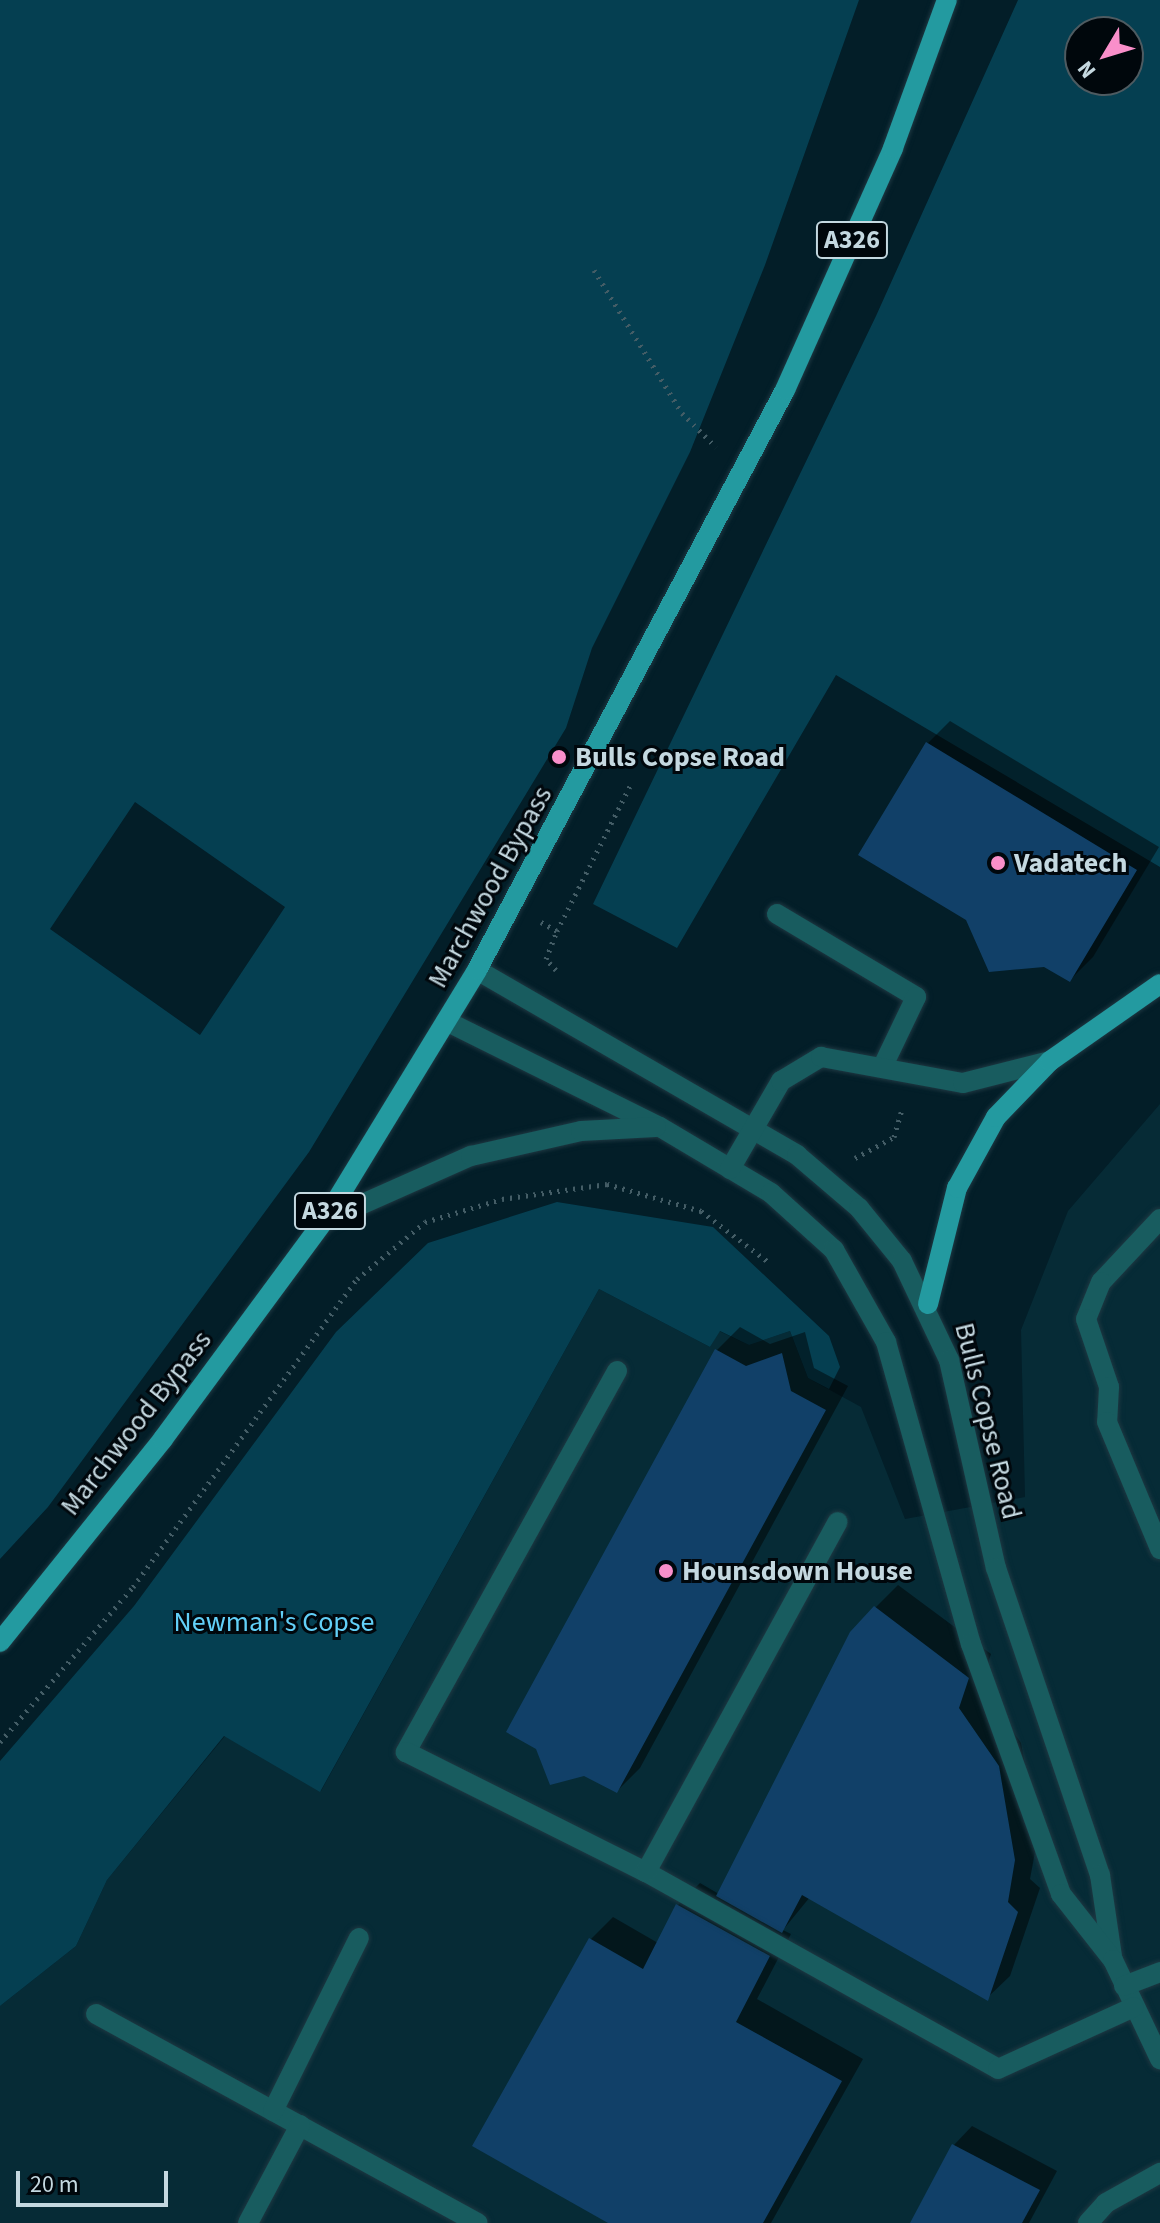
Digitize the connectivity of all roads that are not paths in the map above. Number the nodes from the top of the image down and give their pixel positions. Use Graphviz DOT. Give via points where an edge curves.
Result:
graph roads {
  1 [pos="947,0"];
  2 [pos="777,914"];
  3 [pos="477,970"];
  4 [pos="1160,984"];
  5 [pos="446,1021"];
  6 [pos="1050,1061"];
  7 [pos="883,1066"];
  8 [pos="660,1127"];
  9 [pos="753,1128"];
  10 [pos="730,1169"];
  11 [pos="1160,1219"];
  12 [pos="324,1221"];
  13 [pos="928,1304"];
  14 [pos="617,1371"];
  15 [pos="838,1522"];
  16 [pos="1160,1549"];
  17 [pos="0,1642"];
  18 [pos="646,1872"];
  19 [pos="359,1938"];
  20 [pos="1113,1960"];
  21 [pos="1160,1972"];
  22 [pos="1124,1986"];
  23 [pos="1134,2007"];
  24 [pos="96,2014"];
  25 [pos="1160,2059"];
  26 [pos="273,2111"];
  27 [pos="300,2125"];
  28 [pos="1160,2173"];
  29 [pos="248,2223"];
  30 [pos="477,2223"];
  31 [pos="1088,2223"];
  1 -- 3 [label="main road, Marchwood Bypass / A326" via="893,148 742,473"];
  2 -- 7 [label="street" via="916,997"];
  3 -- 5 [label="main road, Marchwood Bypass / A326"];
  3 -- 9 [label="street, Bulls Copse Road"];
  4 -- 6 [label="main road"];
  5 -- 8 [label="street, Bulls Copse Road"];
  5 -- 12 [label="main road, Marchwood Bypass / A326"];
  6 -- 7 [label="street" via="963,1083 912,1078"];
  6 -- 13 [label="main road" via="996,1117 957,1188"];
  7 -- 9 [label="street" via="835,1055 805,1064 781,1081"];
  8 -- 10 [label="street, Bulls Copse Road"];
  8 -- 12 [label="street" via="581,1131 471,1156"];
  9 -- 10 [label="street"];
  9 -- 13 [label="street, Bulls Copse Road" via="859,1208"];
  10 -- 20 [label="street, Bulls Copse Road" via="803,1218 834,1250 886,1342 1001,1736 1061,1894"];
  11 -- 16 [label="street" via="1089,1301 1088,1337 1109,1387 1107,1422"];
  12 -- 17 [label="main road, Marchwood Bypass / A326" via="163,1439"];
  13 -- 20 [label="street, Bulls Copse Road" via="949,1360 1014,1626 1100,1875"];
  14 -- 18 [label="street" via="406,1752"];
  15 -- 18 [label="street"];
  18 -- 23 [label="street" via="998,2069"];
  19 -- 26 [label="street"];
  20 -- 22 [label="street, Bulls Copse Road"];
  21 -- 22 [label="street"];
  22 -- 23 [label="street, Bulls Copse Road"];
  23 -- 25 [label="street, Bulls Copse Road"];
  24 -- 26 [label="street"];
  26 -- 27 [label="street"];
  27 -- 29 [label="street"];
  27 -- 30 [label="street"];
  28 -- 31 [label="street" via="1106,2203"];
}
